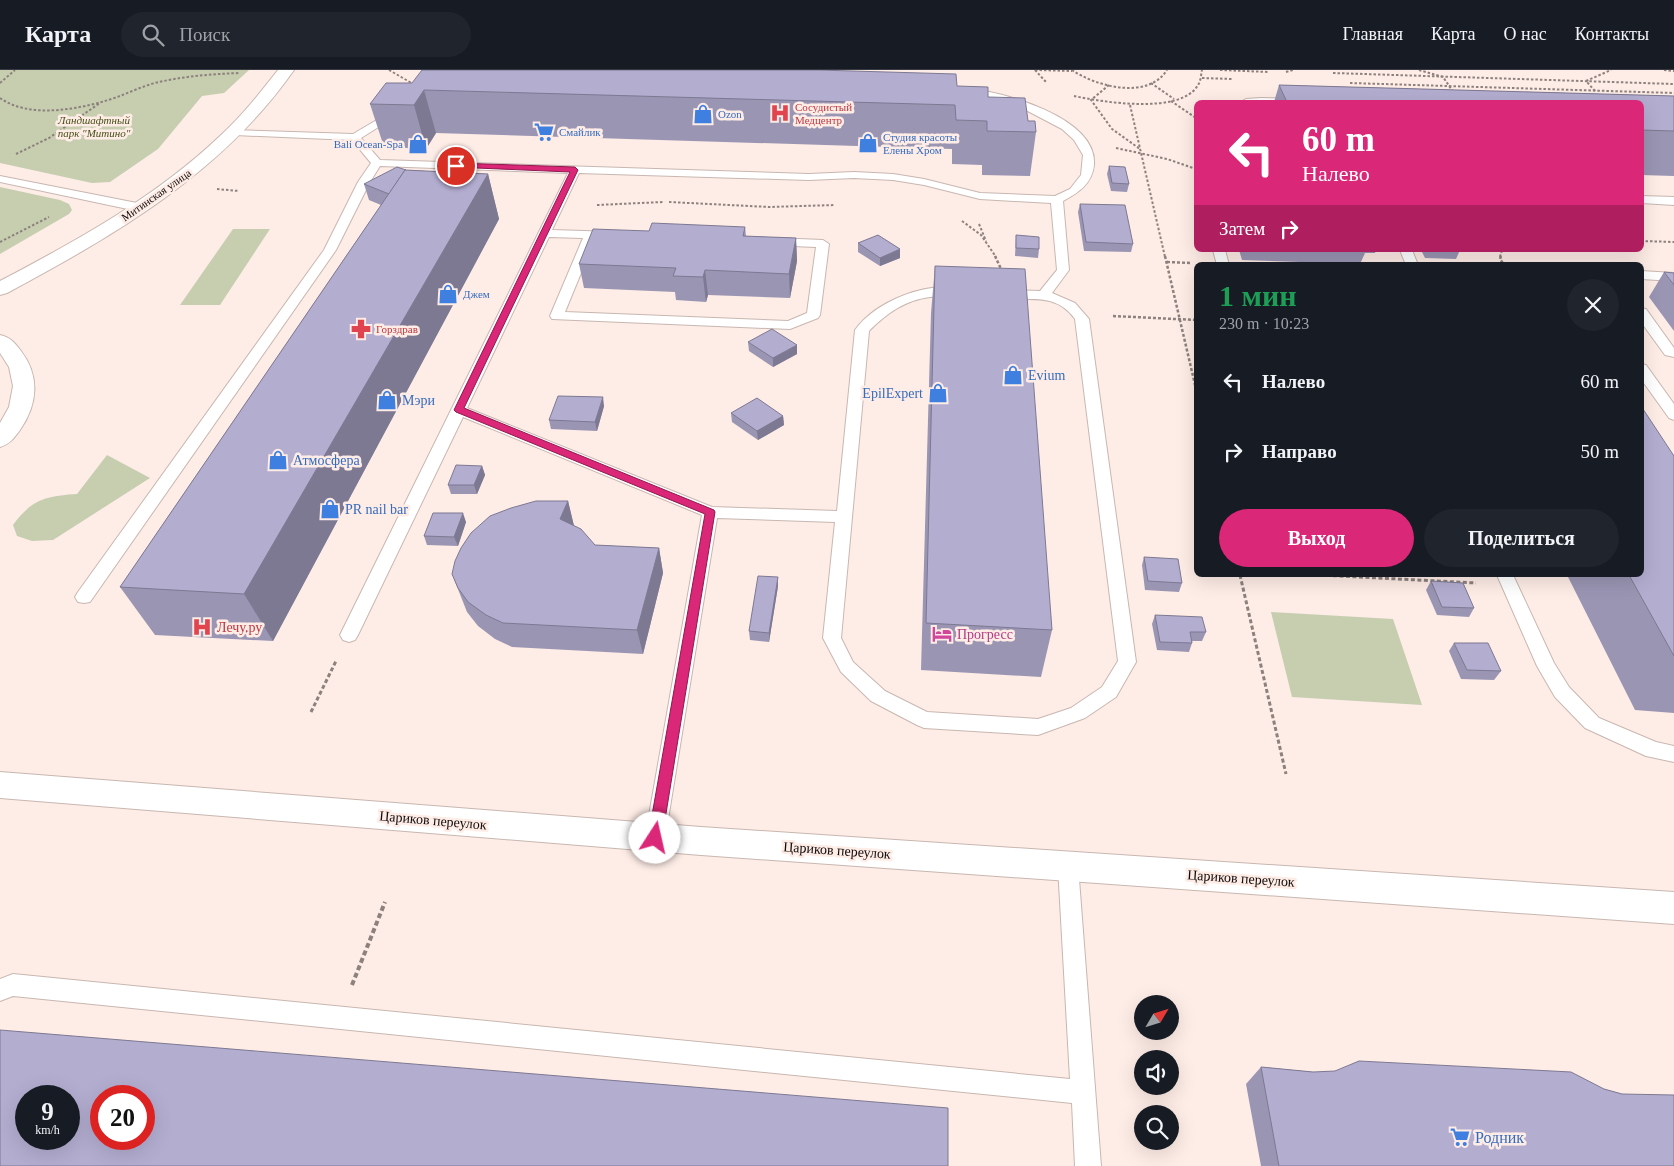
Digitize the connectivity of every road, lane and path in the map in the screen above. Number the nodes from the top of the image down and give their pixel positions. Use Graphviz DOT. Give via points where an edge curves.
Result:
graph roads {
  1 [pos="15,70"];
  2 [pos="286,70"];
  3 [pos="389,70"];
  4 [pos="1035,70"];
  5 [pos="1167,70"];
  6 [pos="1202,70"];
  7 [pos="1220,70"];
  8 [pos="1419,70"];
  9 [pos="1611,70"];
  10 [pos="1664,70"];
  11 [pos="1072,71"];
  12 [pos="1674,71"];
  13 [pos="1277,72"];
  14 [pos="240,73"];
  15 [pos="1328,73"];
  16 [pos="1443,77"];
  17 [pos="1202,78"];
  18 [pos="1240,80"];
  19 [pos="1586,81"];
  20 [pos="0,83"];
  21 [pos="1151,83"];
  22 [pos="1343,83"];
  23 [pos="1674,84"];
  24 [pos="1049,85"];
  25 [pos="1109,85"];
  26 [pos="1449,86"];
  27 [pos="952,91"];
  28 [pos="1595,91"];
  29 [pos="426,92"];
  30 [pos="1455,94"];
  31 [pos="1674,94"];
  32 [pos="1071,95"];
  33 [pos="1600,97"];
  34 [pos="0,98"];
  35 [pos="1174,99"];
  36 [pos="1092,100"];
  37 [pos="1170,101"];
  38 [pos="102,102"];
  39 [pos="1130,105"];
  40 [pos="1194,117"];
  41 [pos="1064,128"];
  42 [pos="235,132"];
  43 [pos="356,137"];
  44 [pos="1141,149"];
  45 [pos="1142,154"];
  46 [pos="10,155"];
  47 [pos="377,163"];
  48 [pos="1194,168"];
  49 [pos="575,170"];
  50 [pos="0,179"];
  51 [pos="364,182"];
  52 [pos="209,188"];
  53 [pos="379,188"];
  54 [pos="239,192"];
  55 [pos="87,198"];
  56 [pos="1644,199"];
  57 [pos="1057,200"];
  58 [pos="1674,201"];
  59 [pos="661,202"];
  60 [pos="844,205"];
  61 [pos="142,208"];
  62 [pos="961,221"];
  63 [pos="544,233"];
  64 [pos="590,235"];
  65 [pos="629,236"];
  66 [pos="1644,241"];
  67 [pos="0,242"];
  68 [pos="765,242"];
  69 [pos="1674,242"];
  70 [pos="1644,275"];
  71 [pos="1674,277"];
  72 [pos="0,289"];
  73 [pos="972,293"];
  74 [pos="991,293"];
  75 [pos="1010,294"];
  76 [pos="1044,295"];
  77 [pos="1644,316"];
  78 [pos="1082,319"];
  79 [pos="1180,319"];
  80 [pos="1194,320"];
  81 [pos="0,341"];
  82 [pos="1674,353"];
  83 [pos="1644,372"];
  84 [pos="1194,380"];
  85 [pos="459,410"];
  86 [pos="1674,415"];
  87 [pos="0,439"];
  88 [pos="710,512"];
  89 [pos="844,517"];
  90 [pos="1240,577"];
  91 [pos="1395,577"];
  92 [pos="1507,580"];
  93 [pos="84,597"];
  94 [pos="349,635"];
  95 [pos="311,712"];
  96 [pos="1674,754"];
  97 [pos="1286,774"];
  98 [pos="0,785"];
  99 [pos="655,838"];
  100 [pos="1068,866"];
  101 [pos="385,902"];
  102 [pos="1674,908"];
  103 [pos="0,990"];
  104 [pos="339,1018"];
  105 [pos="1084,1092"];
  106 [pos="1088,1166"];
  1 -- 20 [label="path"];
  2 -- 42 [label="street, Митинская улица"];
  3 -- 29 [label="path"];
  4 -- 11 [label="path"];
  4 -- 24 [label="path"];
  5 -- 21 [label="path" via="1164,77"];
  6 -- 17 [label="path"];
  7 -- 13 [label="path"];
  8 -- 16 [label="path"];
  9 -- 19 [label="path"];
  10 -- 12 [label="path"];
  11 -- 25 [label="path" via="1091,81"];
  14 -- 38 [label="path" via="176,79"];
  15 -- 16 [label="path"];
  16 -- 19 [label="path"];
  16 -- 26 [label="path"];
  17 -- 18 [label="path"];
  17 -- 35 [label="path" via="1194,90"];
  19 -- 23 [label="path"];
  19 -- 28 [label="path"];
  21 -- 25 [label="path" via="1133,87"];
  21 -- 35 [label="path"];
  22 -- 26 [label="path"];
  25 -- 36 [label="path"];
  26 -- 28 [label="path"];
  26 -- 30 [label="path"];
  27 -- 41 [label="lane" via="990,94 1015,102"];
  28 -- 31 [label="path"];
  28 -- 33 [label="path"];
  29 -- 43 [label="lane"];
  32 -- 36 [label="path"];
  34 -- 38 [label="path" via="12,105 42,110"];
  35 -- 37 [label="path"];
  36 -- 39 [label="path"];
  36 -- 44 [label="path" via="1103,119 1121,139"];
  37 -- 39 [label="path"];
  37 -- 40 [label="path"];
  38 -- 46 [label="path" via="44,142"];
  39 -- 44 [label="path"];
  41 -- 45 [label="path" via="1116,148"];
  41 -- 57 [label="lane" via="1076,136 1090,155 1088,176 1074,191"];
  42 -- 43 [label="lane"];
  42 -- 61 [label="street, Митинская улица"];
  43 -- 47 [label="lane"];
  44 -- 45 [label="path"];
  45 -- 48 [label="path"];
  45 -- 79 [label="path"];
  47 -- 49 [label="lane"];
  47 -- 51 [label="lane"];
  49 -- 57 [label="lane" via="893,177 980,196"];
  49 -- 63 [label="lane"];
  50 -- 55 [label="lane"];
  51 -- 53 [label="lane"];
  51 -- 93 [label="lane" via="330,250"];
  52 -- 54 [label="path"];
  55 -- 61 [label="lane"];
  55 -- 67 [label="path"];
  56 -- 58 [label="lane"];
  57 -- 76 [label="lane" via="1063,270"];
  59 -- 60 [label="path" via="769,207"];
  61 -- 72 [label="street, Митинская улица"];
  62 -- 75 [label="path" via="993,249"];
  63 -- 64 [label="lane"];
  63 -- 85 [label="lane"];
  64 -- 65 [label="lane"];
  64 -- 68 [label="lane" via="557,316 790,325 813,315 823,244"];
  66 -- 69 [label="path"];
  70 -- 71 [label="lane"];
  73 -- 89 [label="lane" via="936,291 906,298 880,312 862,330"];
  74 -- 75 [label="lane"];
  75 -- 76 [label="lane"];
  76 -- 78 [label="lane" via="1074,306"];
  77 -- 82 [label="lane"];
  78 -- 79 [label="path" via="1110,316"];
  78 -- 89 [label="lane" via="1127,662 1109,692 1078,713 1038,727 924,720 878,696 847,667 832,638"];
  79 -- 80 [label="path"];
  79 -- 84 [label="path"];
  81 -- 87 [label="street" via="21,368 25,392 16,417"];
  83 -- 86 [label="lane"];
  85 -- 88 [label="lane"];
  85 -- 94 [label="lane"];
  88 -- 89 [label="lane"];
  88 -- 99 [label="lane"];
  90 -- 97 [label="path"];
  91 -- 92 [label="path"];
  92 -- 96 [label="lane" via="1546,666 1562,692 1592,723 1653,750"];
  94 -- 95 [label="path"];
  98 -- 99 [label="street, Цариков переулок"];
  99 -- 100 [label="street, Цариков переулок"];
  100 -- 102 [label="street, Цариков переулок"];
  100 -- 105 [label="lane"];
  101 -- 104 [label="path"];
  103 -- 104 [label="lane" via="13,985"];
  104 -- 105 [label="lane"];
  105 -- 106 [label="lane"];
}
